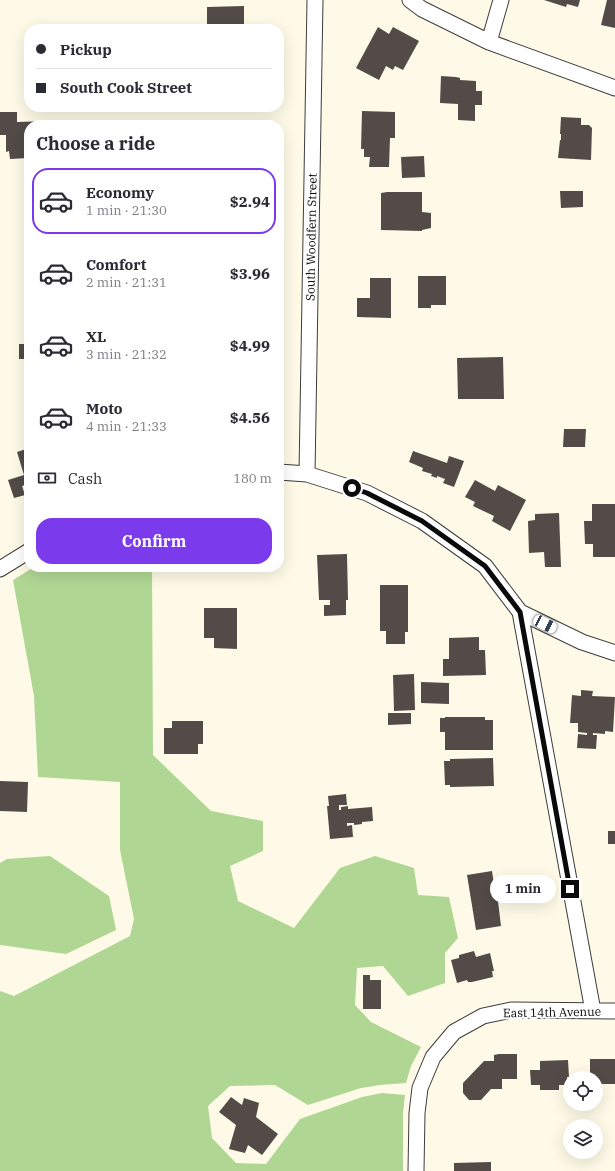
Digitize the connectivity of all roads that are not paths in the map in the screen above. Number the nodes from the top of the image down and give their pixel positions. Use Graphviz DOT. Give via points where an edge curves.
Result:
graph roads {
  1 [pos="315,0"];
  2 [pos="410,0"];
  3 [pos="502,0"];
  4 [pos="488,42"];
  5 [pos="615,88"];
  6 [pos="284,472"];
  7 [pos="307,474"];
  8 [pos="24,554"];
  9 [pos="0,569"];
  10 [pos="520,612"];
  11 [pos="615,652"];
  12 [pos="593,1011"];
  13 [pos="615,1011"];
  14 [pos="416,1171"];
  1 -- 7 [label="street, South Woodfern Street"];
  2 -- 4 [label="street" via="422,9"];
  3 -- 4 [label="street"];
  4 -- 5 [label="street"];
  6 -- 7 [label="street"];
  7 -- 10 [label="street" via="367,493 422,521 485,566"];
  8 -- 9 [label="street"];
  10 -- 11 [label="street" via="582,642"];
  10 -- 12 [label="street"];
  12 -- 13 [label="street, East 14th Avenue"];
  12 -- 14 [label="street, East 14th Avenue" via="511,1010 483,1016 454,1032 433,1057 420,1088"];
}
